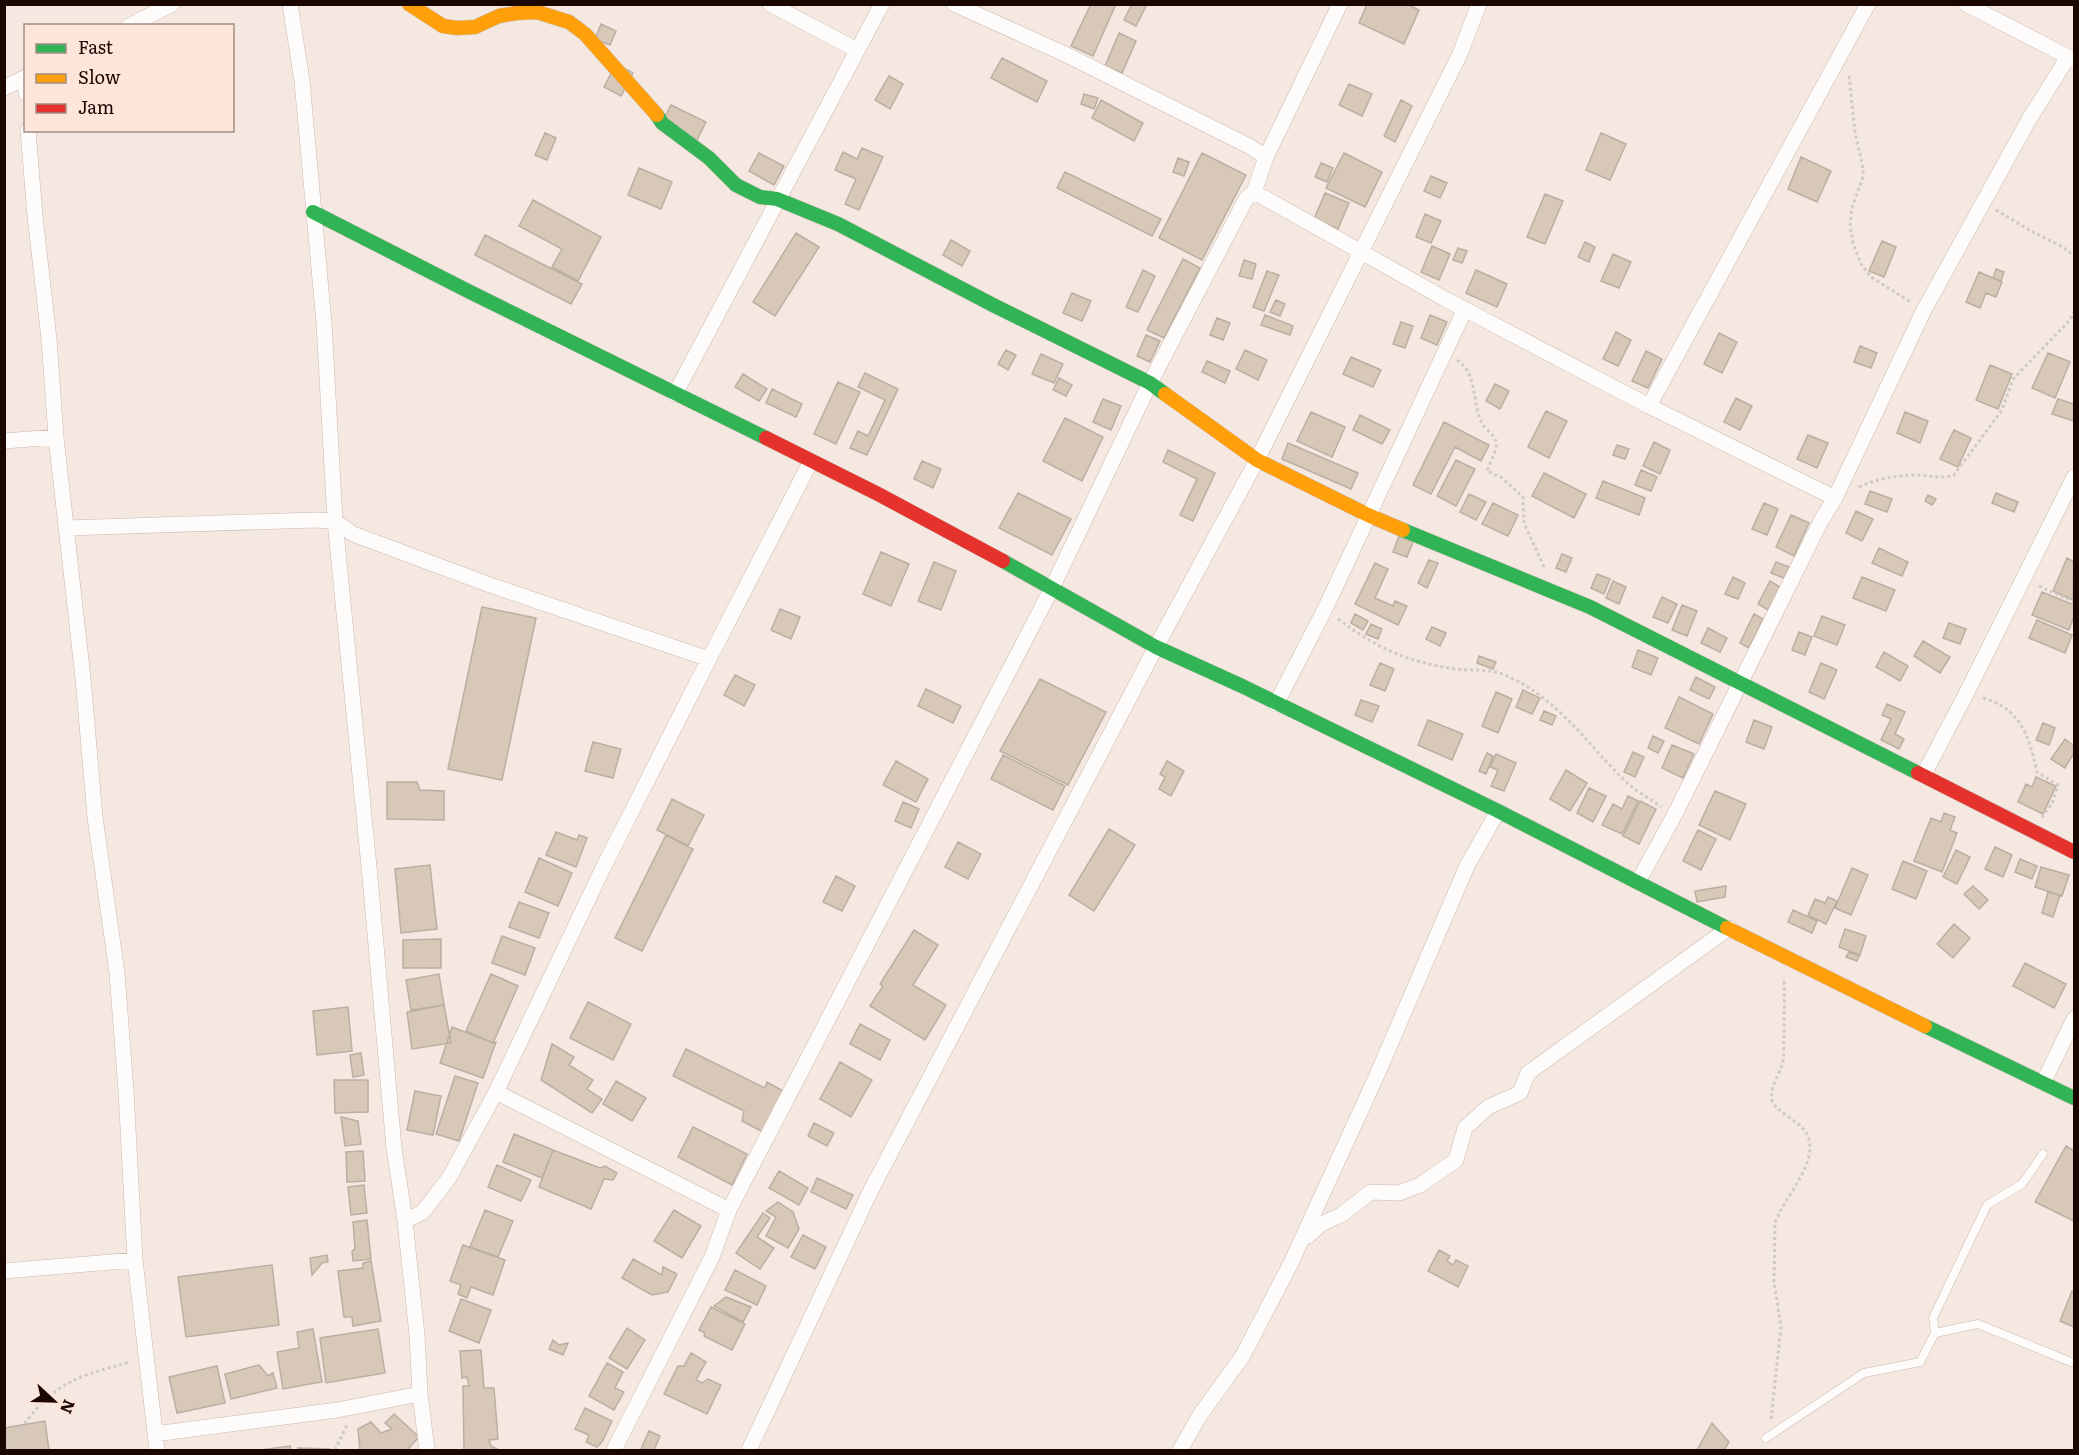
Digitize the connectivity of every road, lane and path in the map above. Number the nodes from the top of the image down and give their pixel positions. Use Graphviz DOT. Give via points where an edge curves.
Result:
graph roads {
  1 [pos="172,4"];
  2 [pos="290,4"];
  3 [pos="409,4"];
  4 [pos="770,4"];
  5 [pos="882,4"];
  6 [pos="954,4"];
  7 [pos="1340,4"];
  8 [pos="1479,4"];
  9 [pos="1868,4"];
  10 [pos="1966,4"];
  11 [pos="133,24"];
  12 [pos="857,50"];
  13 [pos="2071,59"];
  14 [pos="1848,72"];
  15 [pos="24,82"];
  16 [pos="4,87"];
  17 [pos="28,132"];
  18 [pos="1266,157"];
  19 [pos="1254,192"];
  20 [pos="777,199"];
  21 [pos="1984,202"];
  22 [pos="313,212"];
  23 [pos="1362,251"];
  24 [pos="2074,256"];
  25 [pos="1465,309"];
  26 [pos="1924,310"];
  27 [pos="2074,312"];
  28 [pos="1444,351"];
  29 [pos="1150,383"];
  30 [pos="675,393"];
  31 [pos="1649,406"];
  32 [pos="56,437"];
  33 [pos="4,441"];
  34 [pos="1257,460"];
  35 [pos="811,461"];
  36 [pos="2074,477"];
  37 [pos="1835,498"];
  38 [pos="1368,515"];
  39 [pos="335,521"];
  40 [pos="66,528"];
  41 [pos="1546,571"];
  42 [pos="2024,578"];
  43 [pos="1052,588"];
  44 [pos="2074,602"];
  45 [pos="1325,609"];
  46 [pos="1156,646"];
  47 [pos="708,659"];
  48 [pos="1741,684"];
  49 [pos="1966,694"];
  50 [pos="1276,704"];
  51 [pos="1923,774"];
  52 [pos="1498,811"];
  53 [pos="1666,830"];
  54 [pos="2041,835"];
  55 [pos="2074,852"];
  56 [pos="1638,882"];
  57 [pos="1729,928"];
  58 [pos="1782,955"];
  59 [pos="2074,1019"];
  60 [pos="2043,1083"];
  61 [pos="496,1092"];
  62 [pos="2074,1098"];
  63 [pos="2043,1154"];
  64 [pos="729,1210"];
  65 [pos="405,1221"];
  66 [pos="1301,1242"];
  67 [pos="135,1260"];
  68 [pos="4,1271"];
  69 [pos="1935,1333"];
  70 [pos="147,1358"];
  71 [pos="2071,1362"];
  72 [pos="420,1394"];
  73 [pos="356,1407"];
  74 [pos="155,1434"];
  75 [pos="1766,1438"];
  76 [pos="11,1450"];
  77 [pos="157,1450"];
  78 [pos="335,1450"];
  79 [pos="427,1450"];
  80 [pos="614,1450"];
  81 [pos="749,1450"];
  82 [pos="1180,1450"];
  1 -- 11 [label="street"];
  2 -- 22 [label="street" via="302,81"];
  3 -- 20 [label="street" via="443,26 457,28 475,27 517,13 537,12 569,21 621,73 662,123 709,158 736,185 760,197"];
  4 -- 12 [label="street"];
  5 -- 12 [label="street"];
  6 -- 18 [label="street" via="1067,55"];
  7 -- 18 [label="street"];
  8 -- 23 [label="street" via="1460,54"];
  9 -- 31 [label="street"];
  10 -- 13 [label="street"];
  12 -- 20 [label="street"];
  13 -- 21 [label="street" via="2028,121"];
  14 -- 26 [label="path" via="1863,168 1852,208 1853,243 1871,277"];
  15 -- 16 [label="street"];
  17 -- 32 [label="street"];
  18 -- 19 [label="street"];
  19 -- 23 [label="street"];
  19 -- 29 [label="street" via="1246,199"];
  20 -- 29 [label="street" via="838,224"];
  20 -- 30 [label="street"];
  21 -- 24 [label="path"];
  21 -- 26 [label="street"];
  22 -- 30 [label="street"];
  22 -- 39 [label="street" via="324,323"];
  23 -- 25 [label="street"];
  23 -- 34 [label="street"];
  25 -- 28 [label="street"];
  25 -- 31 [label="street"];
  26 -- 37 [label="street"];
  27 -- 37 [label="path" via="2013,379 2002,410 1954,475 1895,476"];
  28 -- 38 [label="street"];
  28 -- 41 [label="path" via="1463,364 1469,374 1483,425 1496,445 1487,471 1502,478 1523,497 1524,523"];
  29 -- 34 [label="street"];
  29 -- 43 [label="street"];
  30 -- 35 [label="street"];
  31 -- 37 [label="street"];
  32 -- 33 [label="street"];
  32 -- 40 [label="street"];
  34 -- 38 [label="street"];
  34 -- 46 [label="street"];
  35 -- 43 [label="street"];
  35 -- 47 [label="street"];
  36 -- 42 [label="street"];
  37 -- 48 [label="street"];
  38 -- 45 [label="street"];
  38 -- 48 [label="street" via="1590,607"];
  39 -- 40 [label="street"];
  39 -- 47 [label="street" via="353,534 490,585"];
  39 -- 65 [label="street" via="394,1148"];
  40 -- 67 [label="street" via="95,817 117,973"];
  42 -- 44 [label="path"];
  42 -- 49 [label="street"];
  43 -- 46 [label="street"];
  43 -- 64 [label="street"];
  45 -- 50 [label="street"];
  45 -- 53 [label="path" via="1352,630 1400,656 1425,664 1491,671 1529,687 1550,702 1626,782 1661,807"];
  46 -- 50 [label="street"];
  46 -- 81 [label="street" via="871,1190"];
  47 -- 61 [label="street"];
  48 -- 51 [label="street"];
  48 -- 53 [label="street"];
  49 -- 51 [label="street"];
  49 -- 54 [label="path" via="2006,708 2021,723 2030,741 2037,772 2058,785 2042,818"];
  50 -- 52 [label="street"];
  51 -- 54 [label="street"];
  52 -- 56 [label="street"];
  52 -- 66 [label="street" via="1467,866"];
  53 -- 56 [label="street"];
  54 -- 55 [label="street"];
  56 -- 57 [label="street"];
  57 -- 58 [label="street"];
  57 -- 66 [label="street" via="1528,1073 1520,1093 1488,1107 1465,1128 1456,1160 1410,1189 1399,1193 1371,1192 1341,1215 1321,1224"];
  58 -- 60 [label="street"];
  58 -- 75 [label="path" via="1783,1063 1772,1100 1807,1133 1809,1144 1802,1174 1775,1223 1774,1282 1781,1327"];
  59 -- 60 [label="street"];
  60 -- 62 [label="street"];
  61 -- 64 [label="street"];
  61 -- 65 [label="street" via="449,1178 423,1212"];
  63 -- 69 [label="lane" via="2022,1184 1987,1205 1933,1318"];
  64 -- 80 [label="street" via="712,1257"];
  65 -- 72 [label="street"];
  66 -- 82 [label="street" via="1242,1357"];
  67 -- 68 [label="street"];
  67 -- 70 [label="street"];
  69 -- 71 [label="lane" via="1978,1324"];
  69 -- 75 [label="lane" via="1920,1362 1864,1373"];
  70 -- 74 [label="street"];
  70 -- 76 [label="path" via="65,1383 19,1431"];
  72 -- 73 [label="street"];
  72 -- 79 [label="street"];
  73 -- 74 [label="street"];
  73 -- 78 [label="path"];
  74 -- 77 [label="street"];
}
